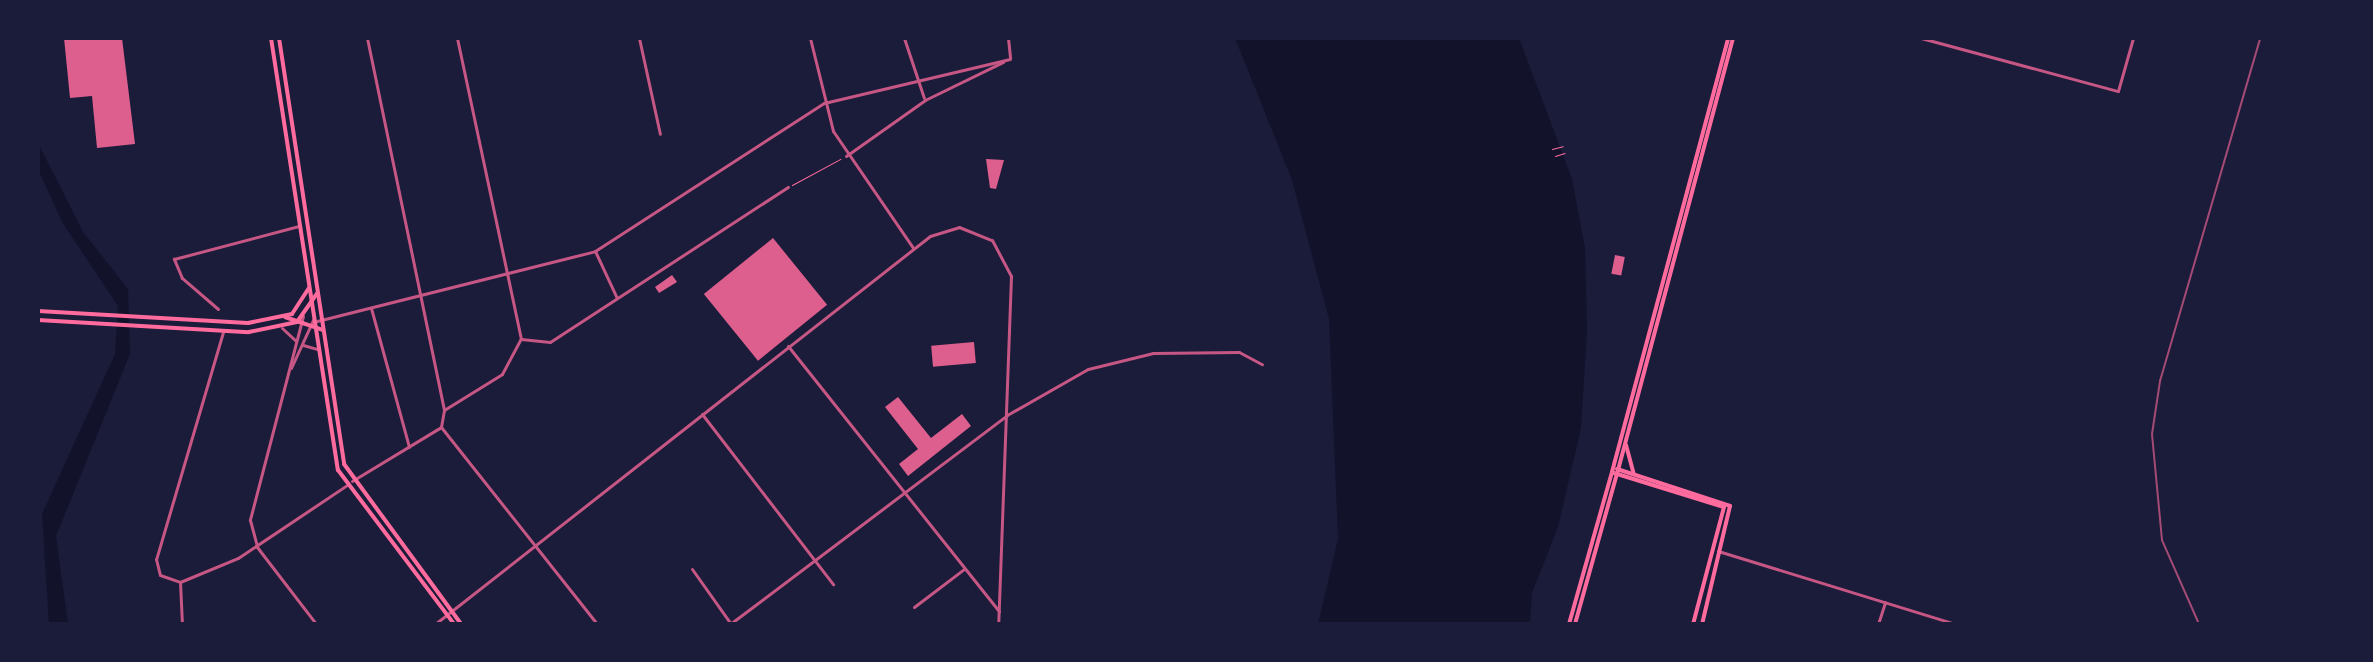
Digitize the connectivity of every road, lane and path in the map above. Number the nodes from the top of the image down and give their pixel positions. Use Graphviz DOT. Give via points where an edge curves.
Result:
graph roads {
  1 [pos="271,38"];
  2 [pos="279,38"];
  3 [pos="367,38"];
  4 [pos="457,38"];
  5 [pos="639,38"];
  6 [pos="810,38"];
  7 [pos="904,38"];
  8 [pos="1008,38"];
  9 [pos="1731,38"];
  10 [pos="1921,38"];
  11 [pos="2133,38"];
  12 [pos="1010,59"];
  13 [pos="913,80"];
  14 [pos="925,100"];
  15 [pos="824,103"];
  16 [pos="1709,110"];
  17 [pos="1712,118"];
  18 [pos="660,134"];
  19 [pos="1563,146"];
  20 [pos="1552,149"];
  21 [pos="1565,153"];
  22 [pos="846,156"];
  23 [pos="1555,156"];
  24 [pos="788,187"];
  25 [pos="299,226"];
  26 [pos="913,248"];
  27 [pos="595,251"];
  28 [pos="507,274"];
  29 [pos="309,291"];
  30 [pos="317,291"];
  31 [pos="419,296"];
  32 [pos="616,296"];
  33 [pos="318,298"];
  34 [pos="371,308"];
  35 [pos="218,309"];
  36 [pos="38,311"];
  37 [pos="285,317"];
  38 [pos="321,317"];
  39 [pos="303,318"];
  40 [pos="313,318"];
  41 [pos="38,320"];
  42 [pos="282,328"];
  43 [pos="223,332"];
  44 [pos="324,333"];
  45 [pos="521,339"];
  46 [pos="296,341"];
  47 [pos="303,345"];
  48 [pos="788,346"];
  49 [pos="317,349"];
  50 [pos="1262,364"];
  51 [pos="287,374"];
  52 [pos="444,410"];
  53 [pos="702,414"];
  54 [pos="1007,415"];
  55 [pos="441,427"];
  56 [pos="1626,439"];
  57 [pos="409,447"];
  58 [pos="1615,472"];
  59 [pos="1634,474"];
  60 [pos="349,483"];
  61 [pos="902,491"];
  62 [pos="535,545"];
  63 [pos="257,547"];
  64 [pos="1714,550"];
  65 [pos="1723,552"];
  66 [pos="814,559"];
  67 [pos="692,569"];
  68 [pos="964,569"];
  69 [pos="180,582"];
  70 [pos="833,584"];
  71 [pos="1885,602"];
  72 [pos="914,607"];
  73 [pos="999,611"];
  74 [pos="449,612"];
  75 [pos="182,624"];
  76 [pos="316,624"];
  77 [pos="435,624"];
  78 [pos="454,624"];
  79 [pos="461,624"];
  80 [pos="597,624"];
  81 [pos="730,624"];
  82 [pos="998,624"];
  83 [pos="1572,624"];
  84 [pos="1693,624"];
  85 [pos="1702,624"];
  86 [pos="1878,624"];
  87 [pos="1955,624"];
  1 -- 25 [label="main road"];
  2 -- 30 [label="main road"];
  3 -- 31 [label="street"];
  4 -- 28 [label="street"];
  5 -- 18 [label="street"];
  6 -- 15 [label="street"];
  7 -- 13 [label="street"];
  8 -- 12 [label="street"];
  9 -- 16 [label="main road"];
  9 -- 17 [label="main road"];
  10 -- 11 [label="street" via="2118,91"];
  12 -- 13 [label="street"];
  12 -- 14 [label="street"];
  13 -- 14 [label="street"];
  13 -- 15 [label="street"];
  14 -- 22 [label="street"];
  15 -- 22 [label="street"];
  15 -- 27 [label="street"];
  16 -- 17 [label="main road"];
  16 -- 58 [label="main road"];
  17 -- 56 [label="main road"];
  19 -- 20 [label="path"];
  21 -- 23 [label="path"];
  22 -- 24 [label="path"];
  22 -- 26 [label="street"];
  24 -- 32 [label="street"];
  25 -- 29 [label="main road"];
  25 -- 35 [label="street" via="174,259 182,278"];
  26 -- 48 [label="street"];
  26 -- 54 [label="street" via="949,228 985,234 1011,276"];
  27 -- 28 [label="street"];
  27 -- 32 [label="street"];
  28 -- 31 [label="street"];
  28 -- 45 [label="street"];
  29 -- 37 [label="main road"];
  29 -- 39 [label="street"];
  29 -- 40 [label="main road"];
  30 -- 33 [label="main road"];
  30 -- 40 [label="main road"];
  31 -- 34 [label="street"];
  31 -- 52 [label="street"];
  32 -- 45 [label="street" via="550,342"];
  33 -- 38 [label="main road"];
  33 -- 40 [label="street"];
  34 -- 38 [label="street"];
  34 -- 57 [label="street"];
  36 -- 37 [label="main road" via="233,323"];
  37 -- 39 [label="main road"];
  38 -- 40 [label="main road"];
  38 -- 44 [label="main road"];
  39 -- 40 [label="main road"];
  39 -- 40 [label="main road"];
  39 -- 42 [label="main road"];
  39 -- 46 [label="street"];
  40 -- 44 [label="main road"];
  40 -- 47 [label="street"];
  40 -- 49 [label="main road"];
  41 -- 43 [label="main road"];
  42 -- 43 [label="main road"];
  42 -- 46 [label="street"];
  43 -- 69 [label="street" via="156,559 160,575"];
  44 -- 60 [label="main road"];
  45 -- 52 [label="street" via="502,374"];
  46 -- 51 [label="street"];
  47 -- 49 [label="street"];
  47 -- 51 [label="street"];
  48 -- 53 [label="street"];
  48 -- 61 [label="street"];
  49 -- 60 [label="main road"];
  50 -- 54 [label="street" via="1234,352 1137,354 1088,369"];
  51 -- 63 [label="street" via="251,506"];
  52 -- 55 [label="street"];
  53 -- 62 [label="street"];
  53 -- 66 [label="street"];
  54 -- 61 [label="street"];
  54 -- 73 [label="street"];
  55 -- 57 [label="street"];
  55 -- 62 [label="street"];
  56 -- 58 [label="main road"];
  56 -- 59 [label="main road"];
  57 -- 60 [label="street"];
  58 -- 59 [label="main road"];
  58 -- 64 [label="main road" via="1720,503 1724,514"];
  58 -- 83 [label="main road"];
  59 -- 65 [label="main road" via="1726,502 1732,517"];
  60 -- 63 [label="street"];
  60 -- 74 [label="main road"];
  61 -- 66 [label="street"];
  61 -- 68 [label="street"];
  62 -- 74 [label="street"];
  62 -- 80 [label="street"];
  63 -- 69 [label="street"];
  63 -- 76 [label="street"];
  64 -- 65 [label="street"];
  64 -- 84 [label="main road"];
  65 -- 71 [label="street"];
  65 -- 85 [label="main road"];
  66 -- 70 [label="street"];
  66 -- 81 [label="street"];
  67 -- 81 [label="street"];
  68 -- 72 [label="street"];
  68 -- 73 [label="street"];
  69 -- 75 [label="street"];
  71 -- 86 [label="street"];
  71 -- 87 [label="street"];
  73 -- 82 [label="street"];
  74 -- 77 [label="street"];
  74 -- 78 [label="main road"];
  74 -- 79 [label="main road"];
}
